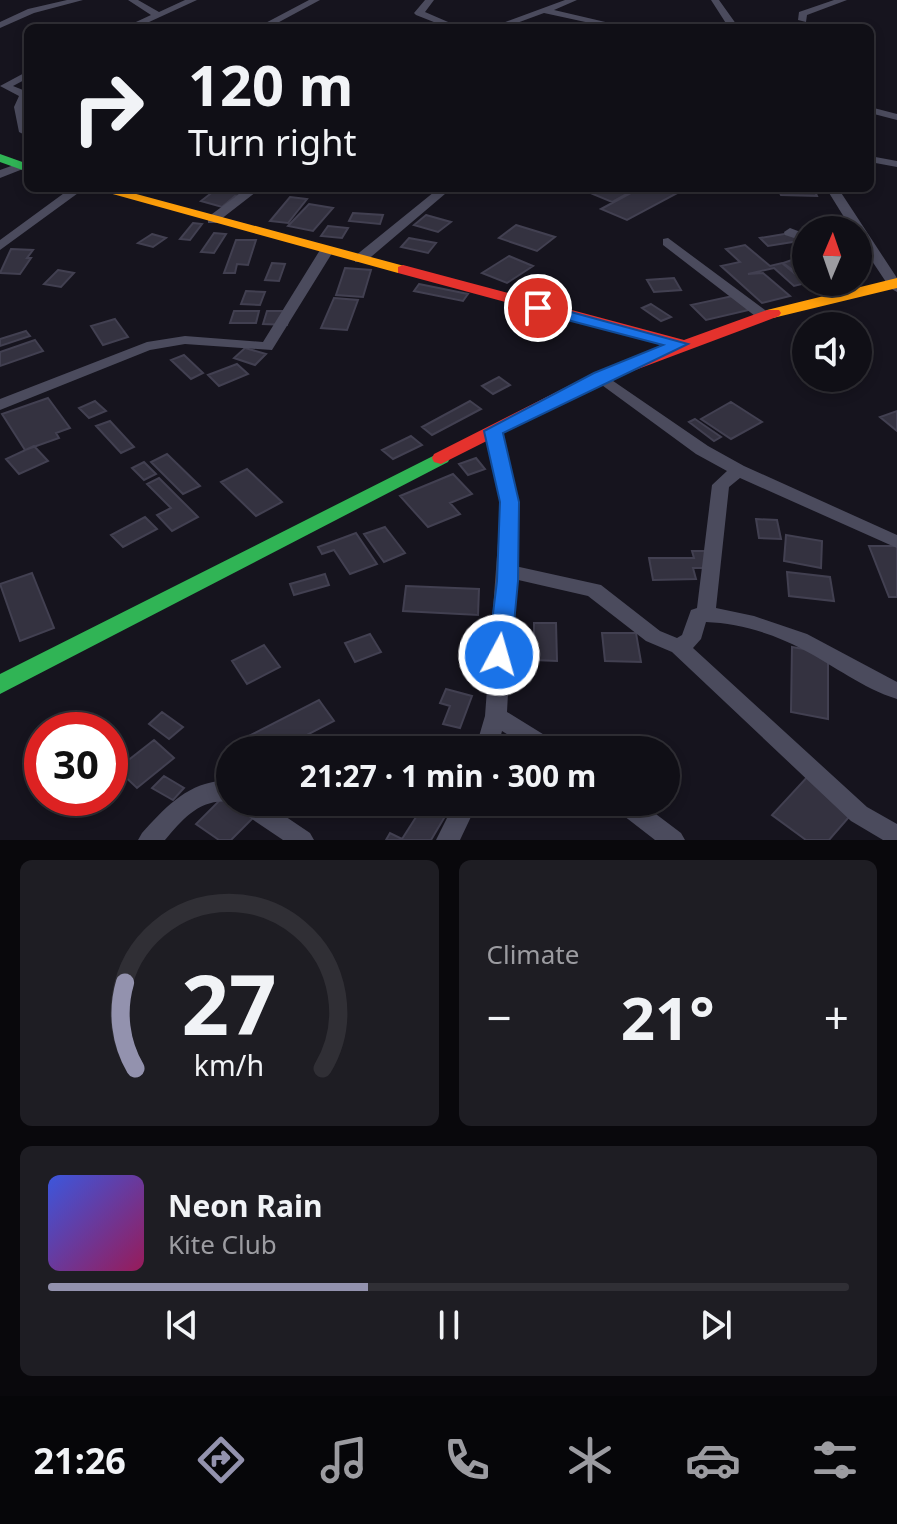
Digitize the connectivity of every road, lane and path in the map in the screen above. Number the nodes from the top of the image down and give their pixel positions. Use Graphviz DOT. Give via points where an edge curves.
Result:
graph roads {
  1 [pos="79,0"];
  2 [pos="132,0"];
  3 [pos="193,0"];
  4 [pos="316,0"];
  5 [pos="430,0"];
  6 [pos="573,0"];
  7 [pos="715,0"];
  8 [pos="843,0"];
  9 [pos="533,3"];
  10 [pos="544,9"];
  11 [pos="158,15"];
  12 [pos="803,20"];
  13 [pos="137,24"];
  14 [pos="269,24"];
  15 [pos="447,24"];
  16 [pos="505,24"];
  17 [pos="609,24"];
  18 [pos="731,24"];
  19 [pos="0,25"];
  20 [pos="24,76"];
  21 [pos="24,95"];
  22 [pos="24,97"];
  23 [pos="874,111"];
  24 [pos="897,117"];
  25 [pos="24,128"];
  26 [pos="0,158"];
  27 [pos="874,160"];
  28 [pos="897,164"];
  29 [pos="24,165"];
  30 [pos="24,167"];
  31 [pos="0,174"];
  32 [pos="74,192"];
  33 [pos="112,192"];
  34 [pos="250,192"];
  35 [pos="441,192"];
  36 [pos="834,192"];
  37 [pos="849,216"];
  38 [pos="212,220"];
  39 [pos="668,242"];
  40 [pos="0,246"];
  41 [pos="327,250"];
  42 [pos="872,252"];
  43 [pos="360,259"];
  44 [pos="872,262"];
  45 [pos="880,265"];
  46 [pos="896,285"];
  47 [pos="764,316"];
  48 [pos="679,344"];
  49 [pos="600,377"];
  50 [pos="0,405"];
  51 [pos="494,431"];
  52 [pos="738,470"];
  53 [pos="897,542"];
  54 [pos="507,571"];
  55 [pos="706,613"];
  56 [pos="679,647"];
  57 [pos="0,685"];
  58 [pos="897,691"];
  59 [pos="496,716"];
  60 [pos="490,736"];
  61 [pos="528,736"];
  62 [pos="216,789"];
  63 [pos="266,816"];
  64 [pos="460,816"];
  65 [pos="641,816"];
  66 [pos="897,836"];
  67 [pos="150,840"];
  68 [pos="302,840"];
  69 [pos="448,840"];
  70 [pos="673,840"];
  1 -- 19 [label="street"];
  2 -- 11 [label="street"];
  3 -- 11 [label="street"];
  4 -- 14 [label="street"];
  5 -- 15 [label="street" via="419,13"];
  6 -- 10 [label="street"];
  7 -- 18 [label="street"];
  8 -- 12 [label="street" via="802,14"];
  9 -- 10 [label="street"];
  10 -- 16 [label="street"];
  10 -- 17 [label="street"];
  11 -- 13 [label="street"];
  20 -- 21 [label="street" via="5,86"];
  22 -- 25 [label="street" via="19,107"];
  23 -- 24 [label="street"];
  26 -- 29 [label="main road"];
  27 -- 28 [label="street"];
  30 -- 31 [label="street"];
  32 -- 40 [label="street"];
  33 -- 38 [label="main road"];
  34 -- 38 [label="street"];
  35 -- 43 [label="street"];
  36 -- 37 [label="street"];
  38 -- 41 [label="main road"];
  39 -- 47 [label="street"];
  41 -- 43 [label="main road"];
  41 -- 50 [label="street" via="267,347 185,340 147,346"];
  42 -- 45 [label="street"];
  43 -- 48 [label="main road"];
  44 -- 45 [label="street"];
  45 -- 46 [label="street"];
  46 -- 47 [label="main road"];
  47 -- 48 [label="main road"];
  48 -- 49 [label="main road"];
  49 -- 51 [label="main road"];
  49 -- 52 [label="street"];
  51 -- 54 [label="street" via="510,502"];
  51 -- 57 [label="main road"];
  52 -- 53 [label="street"];
  52 -- 55 [label="street" via="721,485 718,496"];
  54 -- 56 [label="street" via="594,590 653,636"];
  54 -- 59 [label="street"];
  55 -- 56 [label="street" via="698,615 691,639"];
  55 -- 58 [label="street" via="807,642"];
  56 -- 66 [label="street" via="859,814"];
  59 -- 60 [label="street"];
  59 -- 61 [label="street"];
  62 -- 67 [label="street" via="201,793"];
  63 -- 68 [label="street"];
  64 -- 69 [label="street"];
  65 -- 70 [label="street"];
}
